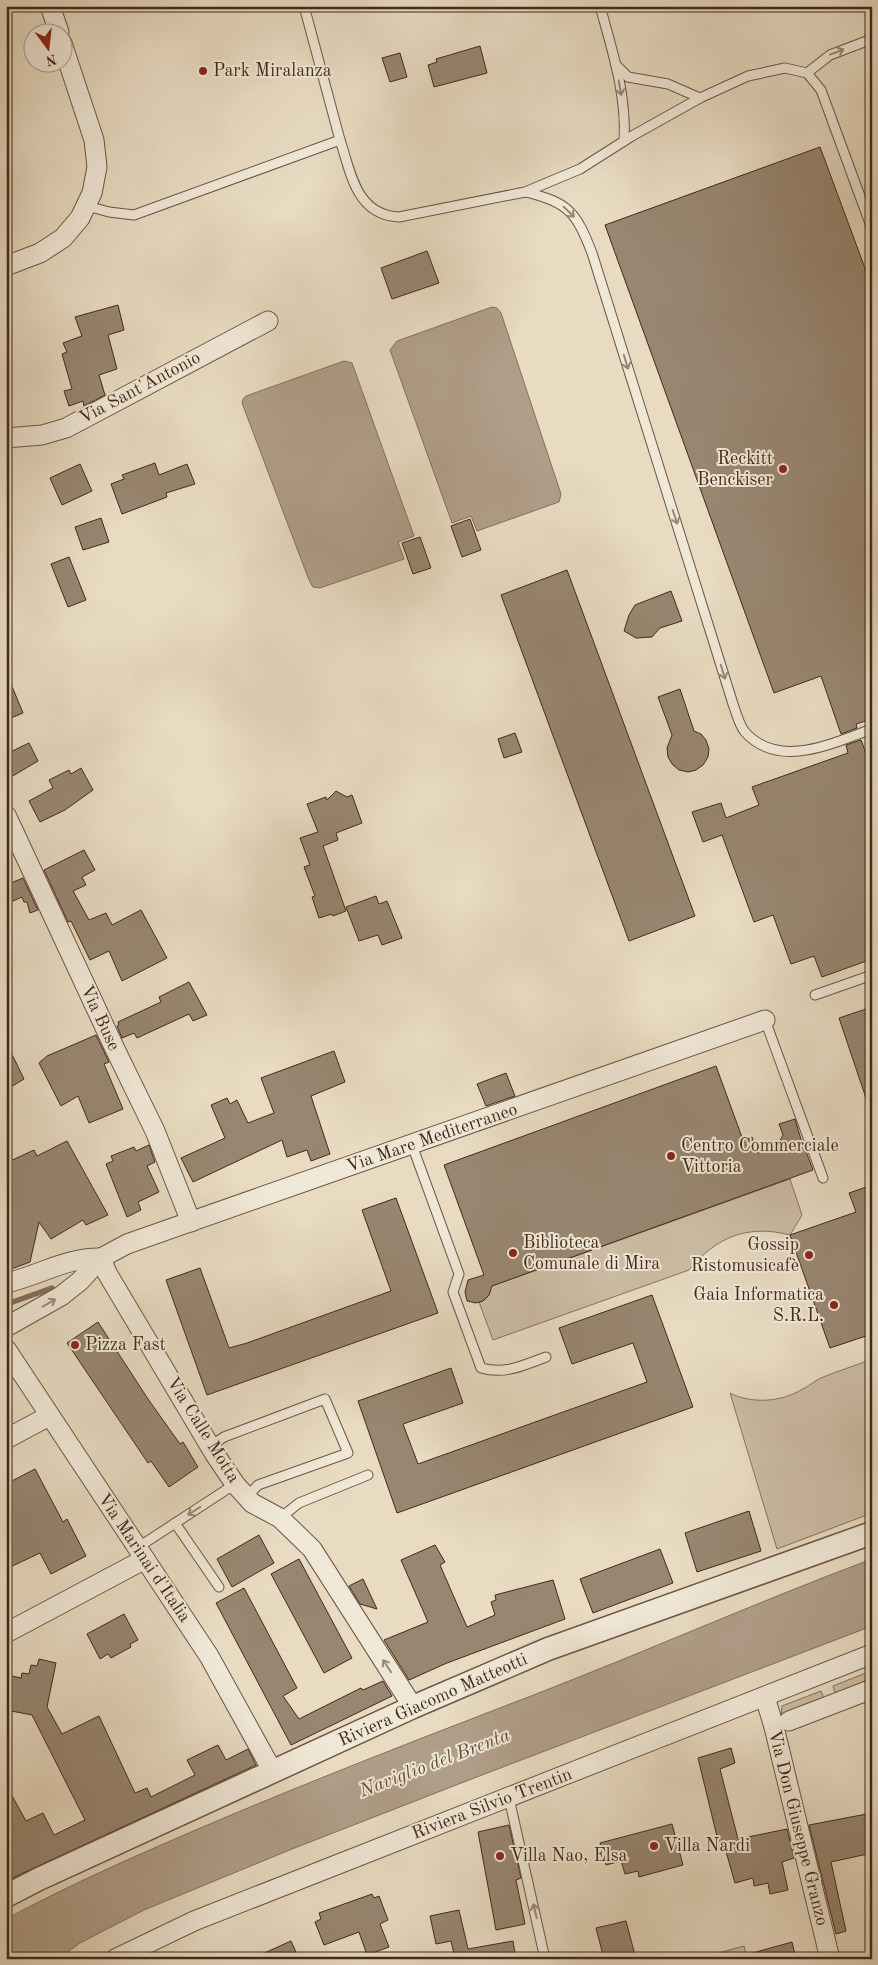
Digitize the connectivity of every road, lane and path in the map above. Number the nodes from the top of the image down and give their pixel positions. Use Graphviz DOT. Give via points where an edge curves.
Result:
graph roads {
  1 [pos="50,6"];
  2 [pos="304,6"];
  3 [pos="600,6"];
  4 [pos="56,22"];
  5 [pos="872,39"];
  6 [pos="616,65"];
  7 [pos="72,72"];
  8 [pos="807,73"];
  9 [pos="700,98"];
  10 [pos="340,140"];
  11 [pos="624,141"];
  12 [pos="525,192"];
  13 [pos="87,206"];
  14 [pos="872,229"];
  15 [pos="6,266"];
  16 [pos="268,321"];
  17 [pos="6,438"];
  18 [pos="872,729"];
  19 [pos="6,815"];
  20 [pos="872,975"];
  21 [pos="815,995"];
  22 [pos="765,1020"];
  23 [pos="412,1145"];
  24 [pos="823,1178"];
  25 [pos="191,1222"];
  26 [pos="101,1258"];
  27 [pos="6,1283"];
  28 [pos="6,1327"];
  29 [pos="6,1349"];
  30 [pos="546,1357"];
  31 [pos="49,1416"];
  32 [pos="6,1438"];
  33 [pos="210,1446"];
  34 [pos="368,1476"];
  35 [pos="241,1490"];
  36 [pos="280,1518"];
  37 [pos="176,1523"];
  38 [pos="872,1533"];
  39 [pos="141,1554"];
  40 [pos="219,1587"];
  41 [pos="6,1633"];
  42 [pos="872,1654"];
  43 [pos="872,1689"];
  44 [pos="765,1697"];
  45 [pos="413,1707"];
  46 [pos="789,1721"];
  47 [pos="273,1772"];
  48 [pos="509,1798"];
  49 [pos="6,1896"];
  50 [pos="114,1959"];
  51 [pos="545,1959"];
  52 [pos="830,1959"];
  1 -- 4 [label="street"];
  2 -- 10 [label="lane"];
  3 -- 6 [label="lane"];
  8 -- 5 [label="lane, one-way" via="830,55"];
  6 -- 9 [label="lane" via="628,77 668,84"];
  6 -- 11 [label="lane, one-way" via="625,118"];
  7 -- 13 [label="street" via="96,153 95,180"];
  8 -- 9 [label="lane" via="785,68 748,76"];
  8 -- 14 [label="lane" via="822,90"];
  9 -- 11 [label="lane"];
  10 -- 12 [label="lane" via="361,198 372,210 388,216 411,215"];
  10 -- 13 [label="lane" via="134,215"];
  11 -- 12 [label="lane" via="580,169"];
  12 -- 18 [label="lane, one-way" via="551,199 569,209 582,228 744,731 761,746 786,752 812,749"];
  13 -- 15 [label="street" via="63,238 40,253"];
  16 -- 17 [label="street, Via Sant'Antonio" via="66,428 42,435"];
  19 -- 25 [label="street, Via Buse" via="155,1131"];
  20 -- 21 [label="lane"];
  22 -- 23 [label="street, Via Mare Mediterraneo"];
  22 -- 24 [label="lane"];
  23 -- 25 [label="street, Via Mare Mediterraneo"];
  23 -- 30 [label="lane" via="459,1274 453,1292 481,1368 494,1372 515,1369"];
  25 -- 26 [label="street, Via Mare Mediterraneo" via="127,1244"];
  26 -- 27 [label="street, Via Mare Mediterraneo" via="71,1261"];
  28 -- 26 [label="street, Via Mare Mediterraneo, one-way" via="62,1296"];
  26 -- 33 [label="street, Via Calle Motta"];
  29 -- 31 [label="street, Via Marinai d'Italia"];
  31 -- 32 [label="street"];
  31 -- 39 [label="street, Via Marinai d'Italia"];
  33 -- 35 [label="street, Via Calle Motta"];
  33 -- 35 [label="lane" via="224,1436 325,1399 348,1453"];
  34 -- 36 [label="lane" via="299,1503"];
  35 -- 36 [label="street, Via Calle Motta" via="252,1502"];
  35 -- 37 [label="lane, one-way"];
  45 -- 36 [label="street, Via Calle Motta, one-way" via="312,1549"];
  37 -- 39 [label="lane"];
  37 -- 40 [label="lane"];
  38 -- 45 [label="street, Riviera Giacomo Matteotti" via="548,1649"];
  39 -- 41 [label="street"];
  39 -- 47 [label="street, Via Marinai d'Italia" via="209,1656"];
  42 -- 44 [label="street, Riviera Silvio Trentin"];
  43 -- 46 [label="street"];
  44 -- 48 [label="street, Riviera Silvio Trentin"];
  44 -- 52 [label="street, Via Don Giuseppe Granzo"];
  45 -- 47 [label="street, Riviera Giacomo Matteotti"];
  47 -- 49 [label="street, Riviera Giacomo Matteotti"];
  48 -- 50 [label="street, Riviera Silvio Trentin" via="194,1921"];
  51 -- 48 [label="lane, one-way"];
}
